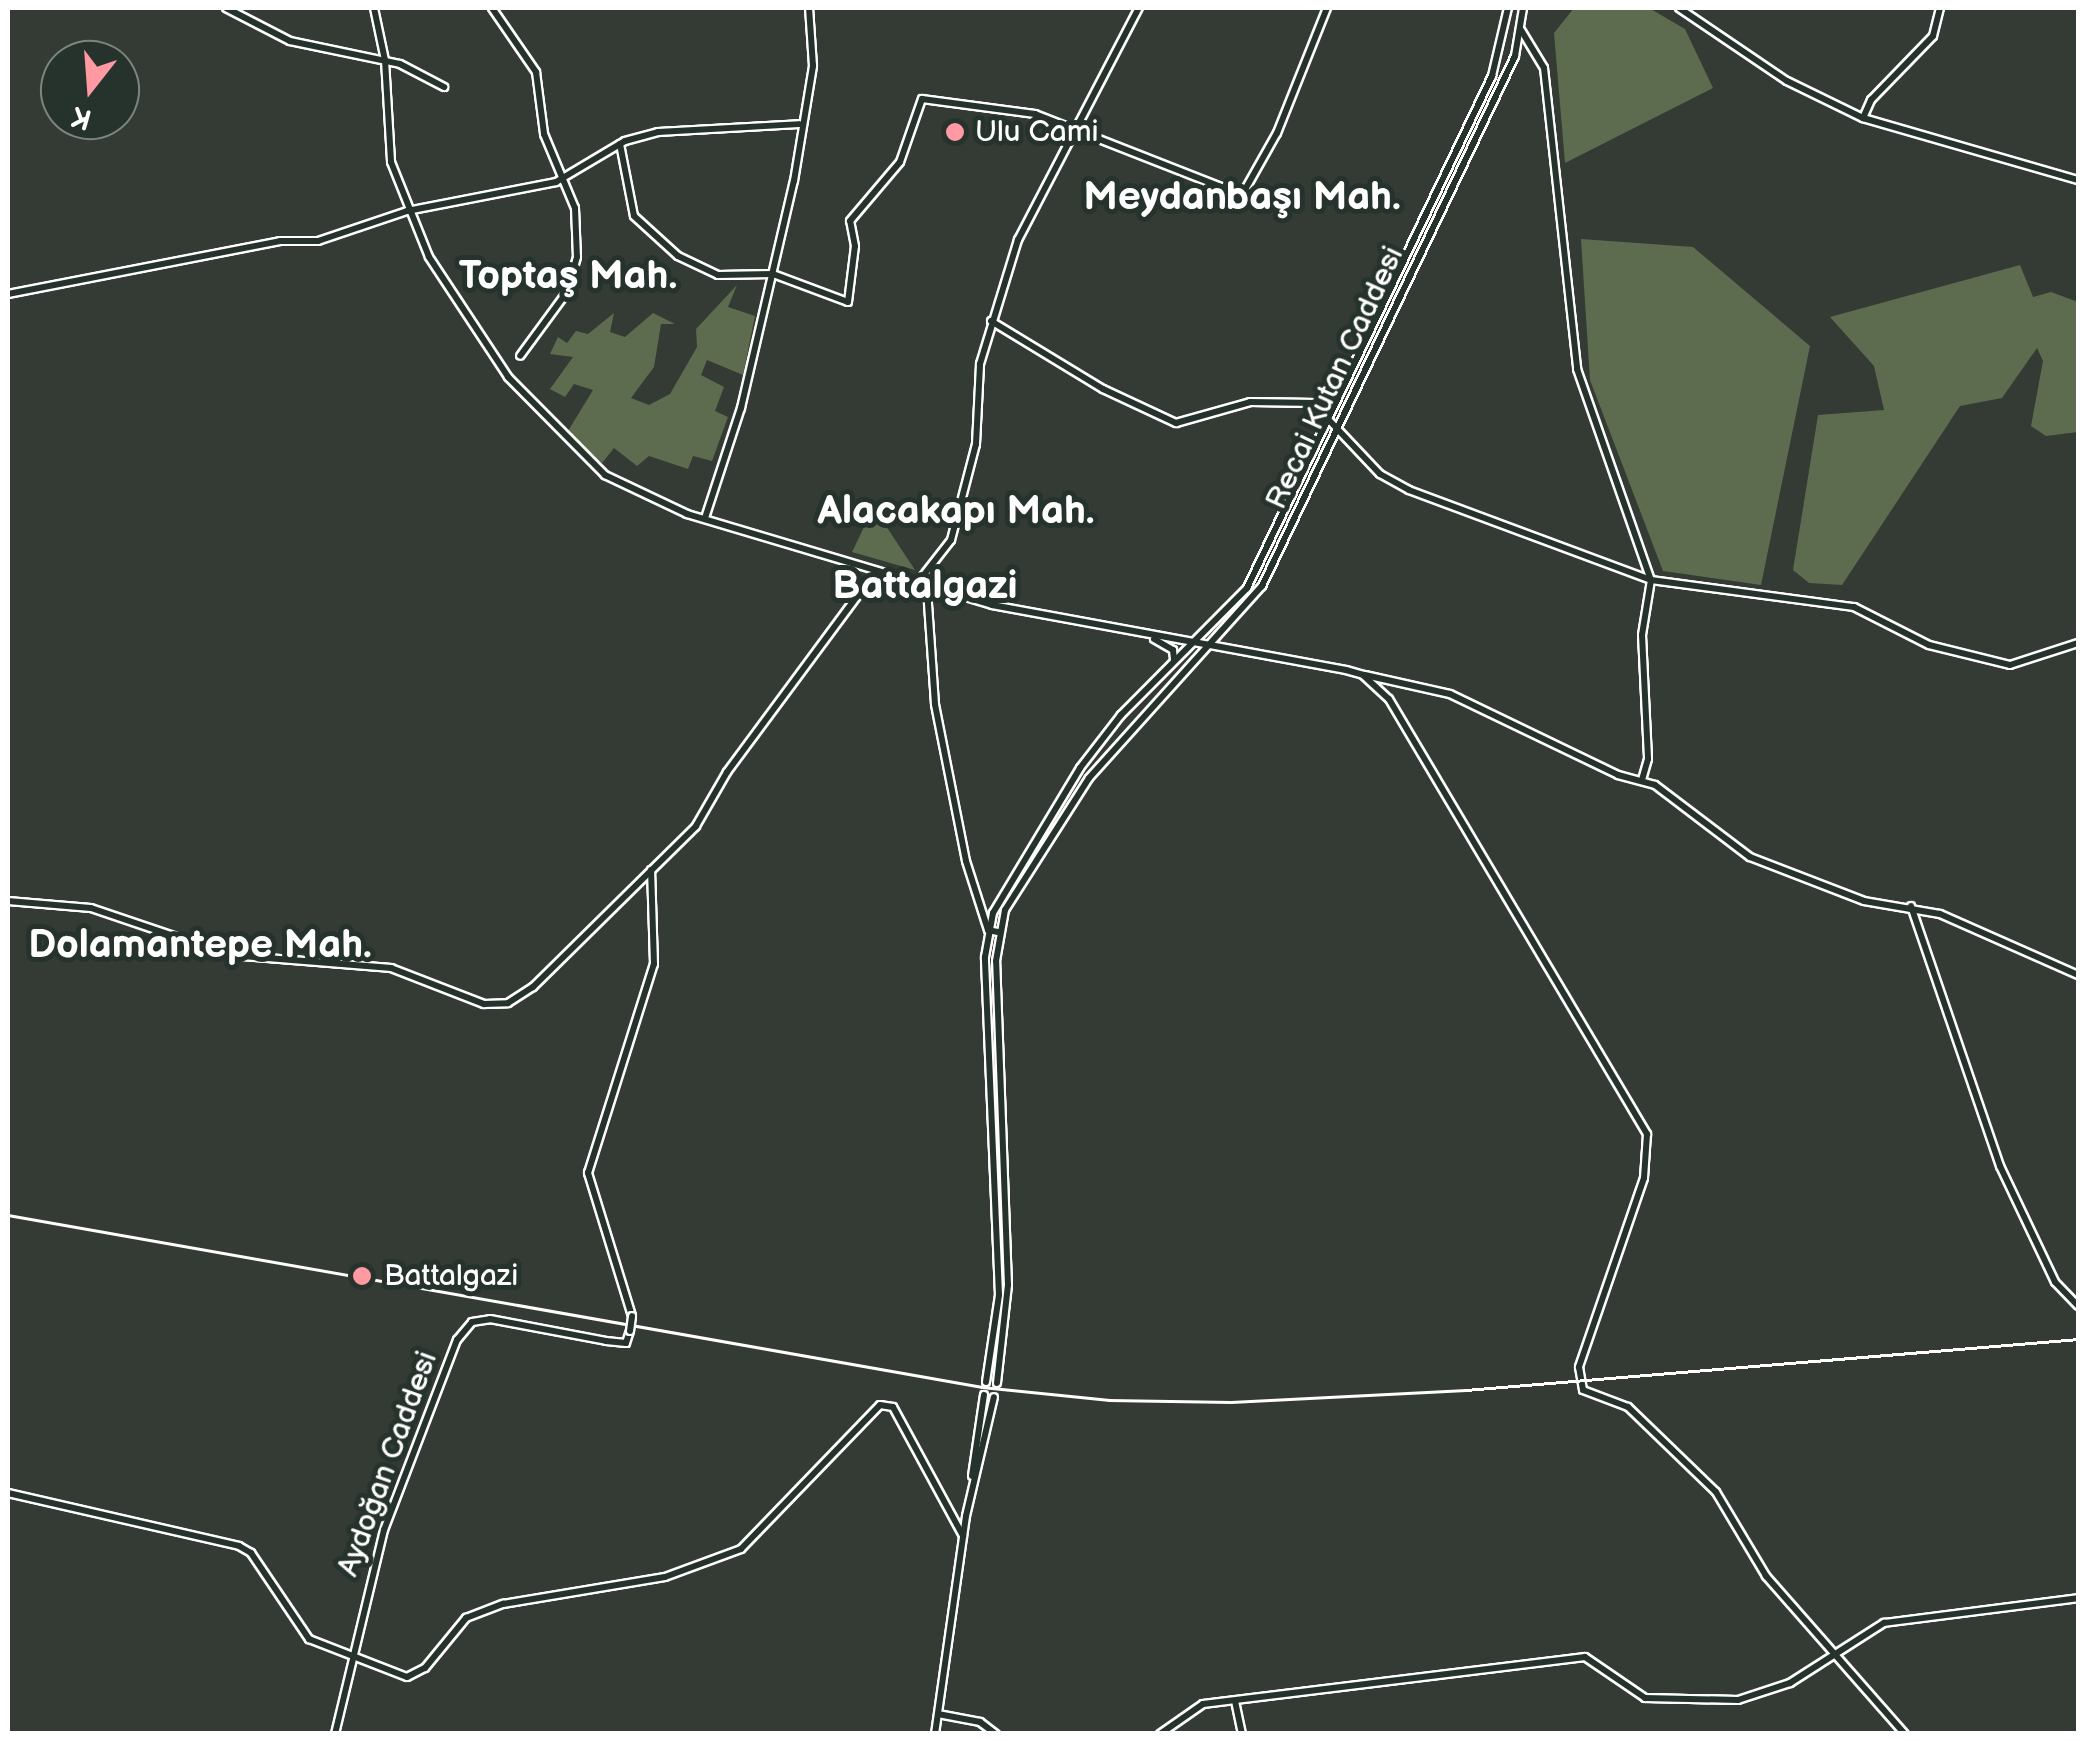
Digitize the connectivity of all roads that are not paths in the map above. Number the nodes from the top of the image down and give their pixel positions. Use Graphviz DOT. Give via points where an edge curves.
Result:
graph roads {
  1 [pos="226,8"];
  2 [pos="374,8"];
  3 [pos="492,8"];
  4 [pos="809,8"];
  5 [pos="1139,8"];
  6 [pos="1326,8"];
  7 [pos="1508,8"];
  8 [pos="1523,8"];
  9 [pos="1679,8"];
  10 [pos="1940,8"];
  11 [pos="1521,30"];
  12 [pos="385,60"];
  13 [pos="444,87"];
  14 [pos="1863,118"];
  15 [pos="799,124"];
  16 [pos="1074,127"];
  17 [pos="620,144"];
  18 [pos="562,178"];
  19 [pos="2078,180"];
  20 [pos="407,211"];
  21 [pos="773,274"];
  22 [pos="8,294"];
  23 [pos="992,320"];
  24 [pos="520,356"];
  25 [pos="1328,412"];
  26 [pos="1336,426"];
  27 [pos="706,518"];
  28 [pos="876,572"];
  29 [pos="1651,580"];
  30 [pos="919,581"];
  31 [pos="1153,638"];
  32 [pos="1193,638"];
  33 [pos="1209,643"];
  34 [pos="2078,643"];
  35 [pos="1174,659"];
  36 [pos="1363,674"];
  37 [pos="1642,780"];
  38 [pos="651,869"];
  39 [pos="8,901"];
  40 [pos="1912,906"];
  41 [pos="988,930"];
  42 [pos="998,932"];
  43 [pos="2078,976"];
  44 [pos="2078,1306"];
  45 [pos="986,1382"];
  46 [pos="997,1383"];
  47 [pos="984,1395"];
  48 [pos="994,1396"];
  49 [pos="8,1493"];
  50 [pos="966,1516"];
  51 [pos="964,1536"];
  52 [pos="2078,1598"];
  53 [pos="1834,1655"];
  54 [pos="354,1656"];
  55 [pos="1234,1700"];
  56 [pos="938,1714"];
  57 [pos="335,1734"];
  58 [pos="935,1734"];
  59 [pos="996,1734"];
  60 [pos="1160,1734"];
  61 [pos="1242,1734"];
  62 [pos="1904,1734"];
  1 -- 12 [label="street" via="290,41"];
  2 -- 12 [label="street"];
  3 -- 18 [label="street" via="536,72 544,134"];
  4 -- 15 [label="street" via="813,66"];
  5 -- 16 [label="street"];
  6 -- 16 [label="street" via="1276,133 1242,195"];
  7 -- 25 [label="street, Recai Kutan Caddesi" via="1492,76"];
  8 -- 11 [label="street, Recai Kutan Caddesi"];
  9 -- 14 [label="street" via="1787,81"];
  10 -- 14 [label="street" via="1932,36 1871,100"];
  11 -- 26 [label="street, Recai Kutan Caddesi" via="1515,56"];
  11 -- 29 [label="street" via="1544,68 1577,369"];
  12 -- 13 [label="street"];
  12 -- 20 [label="street" via="391,162"];
  14 -- 19 [label="street"];
  15 -- 17 [label="street" via="658,132"];
  15 -- 21 [label="street"];
  16 -- 21 [label="street" via="1035,114 922,99 900,162 850,221 856,246 848,302"];
  16 -- 23 [label="street" via="1018,240"];
  17 -- 18 [label="street"];
  17 -- 21 [label="street" via="634,216 678,256 718,276"];
  18 -- 20 [label="street"];
  18 -- 24 [label="street" via="573,199 577,257 560,307"];
  20 -- 22 [label="street" via="318,240 280,241"];
  20 -- 27 [label="street" via="457,306 544,417 605,475 648,500"];
  21 -- 27 [label="street" via="742,408"];
  23 -- 25 [label="street" via="1103,389 1176,422 1250,402 1318,404"];
  23 -- 30 [label="street" via="980,364 976,444 951,540"];
  25 -- 26 [label="street"];
  25 -- 32 [label="street, Recai Kutan Caddesi" via="1247,588"];
  26 -- 29 [label="street" via="1380,474 1409,490"];
  26 -- 33 [label="street, Recai Kutan Caddesi" via="1262,586"];
  27 -- 28 [label="street"];
  28 -- 30 [label="street"];
  28 -- 38 [label="street" via="727,772 696,826"];
  29 -- 34 [label="street" via="1854,607 1929,645 2010,665"];
  29 -- 37 [label="street" via="1642,635 1648,759"];
  30 -- 31 [label="street" via="992,605"];
  30 -- 41 [label="street" via="927,591 935,704"];
  31 -- 32 [label="street"];
  31 -- 35 [label="street"];
  32 -- 33 [label="street"];
  32 -- 35 [label="street, Recai Kutan Caddesi"];
  33 -- 36 [label="street"];
  33 -- 42 [label="street, Recai Kutan Caddesi" via="1089,778 1004,910"];
  35 -- 41 [label="street, Recai Kutan Caddesi" via="1080,768"];
  36 -- 37 [label="street" via="1450,694 1618,775"];
  36 -- 53 [label="street" via="1389,699 1647,1134 1644,1178 1579,1367 1582,1390 1628,1407 1716,1492 1766,1576"];
  37 -- 40 [label="street" via="1750,857 1864,901"];
  38 -- 39 [label="street" via="534,987 508,1003 490,1004 391,968 230,955 91,908"];
  38 -- 54 [label="street, Aydoğan Caddesi, bridge" via="654,964 588,1173 632,1316 626,1343 514,1322 472,1322 456,1340 407,1463 363,1602"];
  40 -- 43 [label="street"];
  40 -- 44 [label="street" via="2000,1166 2055,1282"];
  41 -- 42 [label="street"];
  41 -- 45 [label="street" via="990,1122 1000,1242"];
  42 -- 46 [label="street" via="1008,1285"];
  47 -- 50 [label="street"];
  48 -- 50 [label="street"];
  49 -- 54 [label="street" via="238,1546 250,1553 310,1639"];
  50 -- 51 [label="street"];
  51 -- 54 [label="street" via="892,1407 880,1406 728,1555 665,1577 503,1604 466,1618 425,1668 406,1677"];
  51 -- 56 [label="street"];
  52 -- 53 [label="street" via="1884,1622"];
  53 -- 55 [label="street" via="1790,1683 1738,1700 1645,1698 1585,1657"];
  53 -- 62 [label="street"];
  54 -- 57 [label="street, Aydoğan Caddesi"];
  55 -- 60 [label="street" via="1203,1704"];
  55 -- 61 [label="street"];
  56 -- 58 [label="street"];
  56 -- 59 [label="street" via="980,1722"];
}
